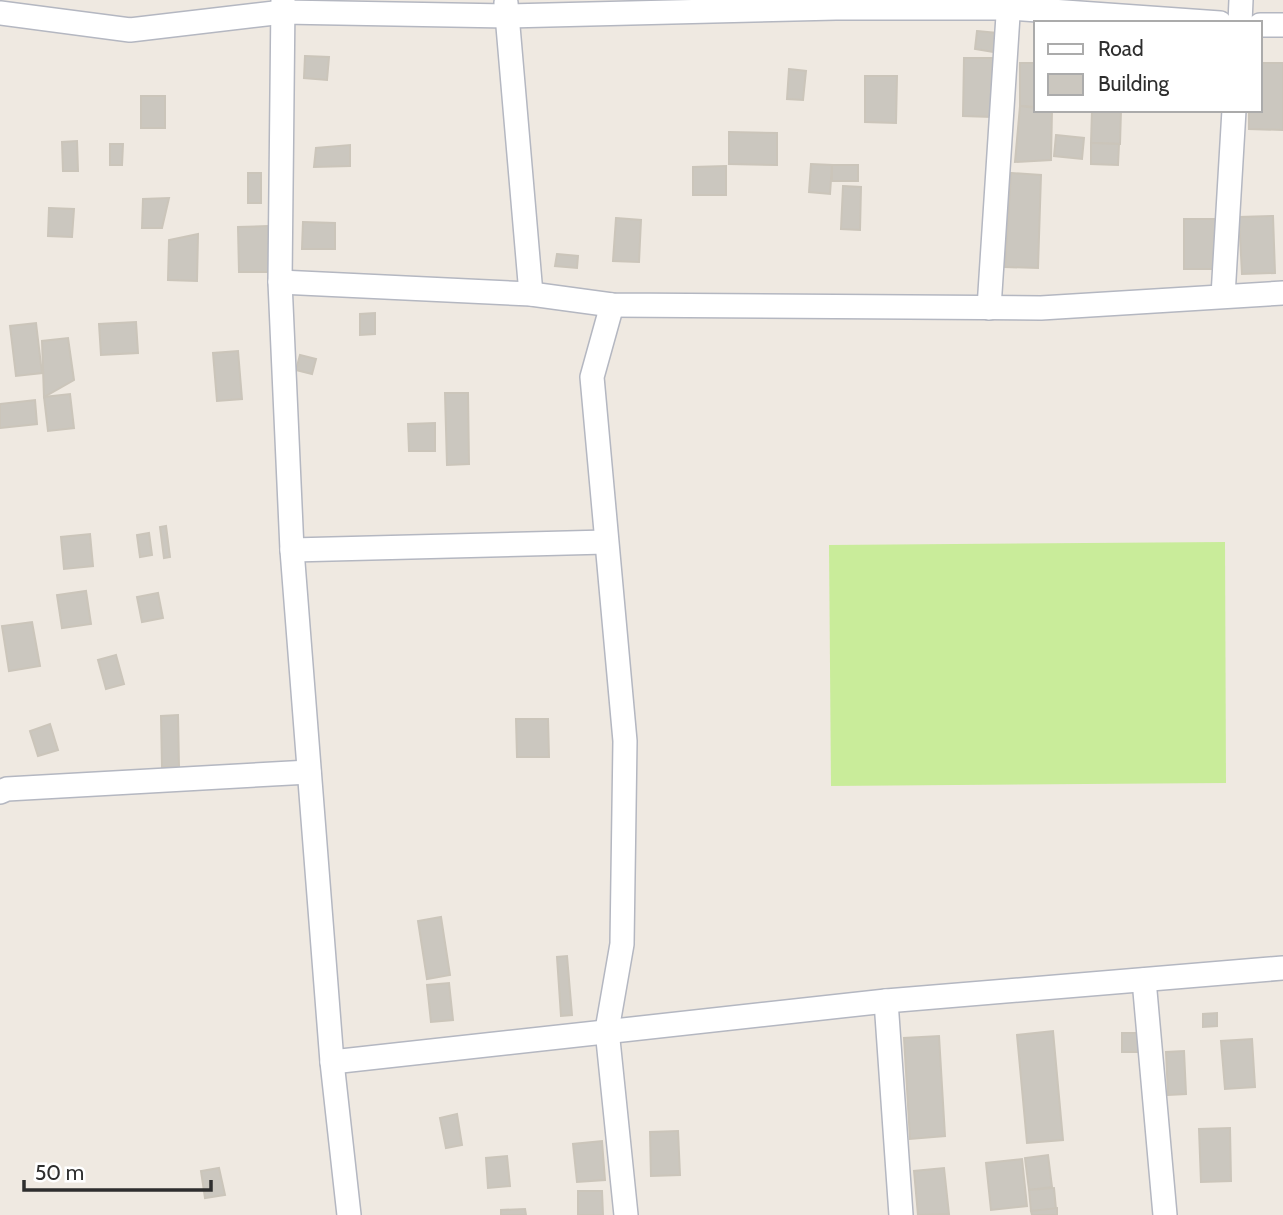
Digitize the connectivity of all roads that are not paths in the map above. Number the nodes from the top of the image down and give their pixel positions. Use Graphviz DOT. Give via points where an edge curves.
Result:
graph roads {
  1 [pos="1241,0"];
  2 [pos="1009,4"];
  3 [pos="283,6"];
  4 [pos="506,8"];
  5 [pos="0,13"];
  6 [pos="1198,21"];
  7 [pos="1240,21"];
  8 [pos="1262,25"];
  9 [pos="1283,25"];
  10 [pos="1234,112"];
  11 [pos="280,282"];
  12 [pos="1283,293"];
  13 [pos="531,294"];
  14 [pos="1223,296"];
  15 [pos="612,306"];
  16 [pos="989,308"];
  17 [pos="606,542"];
  18 [pos="292,550"];
  19 [pos="309,772"];
  20 [pos="0,792"];
  21 [pos="1283,968"];
  22 [pos="1143,980"];
  23 [pos="886,1001"];
  24 [pos="607,1030"];
  25 [pos="332,1062"];
  26 [pos="349,1215"];
  27 [pos="626,1215"];
  28 [pos="901,1215"];
  29 [pos="1165,1215"];
  1 -- 7 [label="street"];
  2 -- 4 [label="street"];
  2 -- 6 [label="street"];
  2 -- 16 [label="street"];
  3 -- 4 [label="street"];
  3 -- 5 [label="street" via="130,30"];
  3 -- 11 [label="street"];
  4 -- 13 [label="street"];
  8 -- 9 [label="street"];
  10 -- 14 [label="street"];
  11 -- 13 [label="street"];
  11 -- 18 [label="street"];
  12 -- 14 [label="street"];
  13 -- 15 [label="street"];
  14 -- 16 [label="street"];
  15 -- 16 [label="street"];
  15 -- 17 [label="street" via="592,377"];
  17 -- 18 [label="street"];
  17 -- 24 [label="street" via="625,741 622,944"];
  18 -- 19 [label="street"];
  19 -- 20 [label="street"];
  19 -- 25 [label="street"];
  21 -- 22 [label="street"];
  22 -- 23 [label="street"];
  22 -- 29 [label="street"];
  23 -- 24 [label="street"];
  23 -- 28 [label="street"];
  24 -- 25 [label="street"];
  24 -- 27 [label="street"];
  25 -- 26 [label="street"];
}
